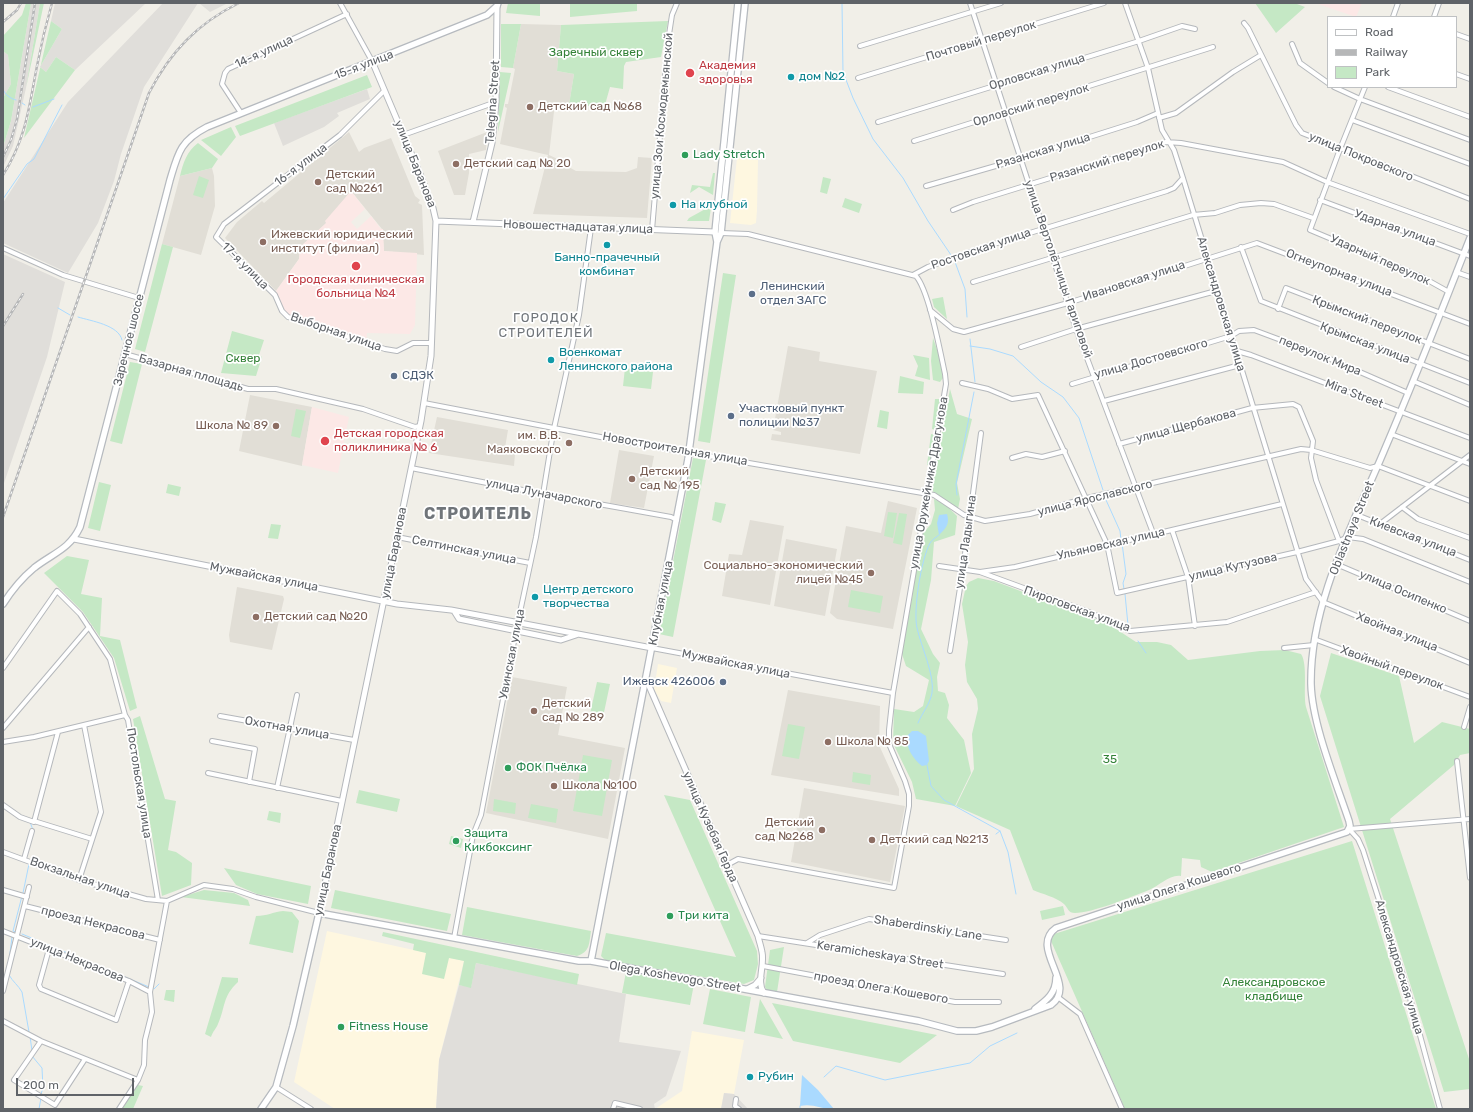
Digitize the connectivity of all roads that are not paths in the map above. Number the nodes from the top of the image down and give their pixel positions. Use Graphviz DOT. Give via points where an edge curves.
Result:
graph roads {
  1 [pos="340,3"];
  2 [pos="677,3"];
  3 [pos="738,3"];
  4 [pos="745,3"];
  5 [pos="970,3"];
  6 [pos="1001,3"];
  7 [pos="1104,3"];
  8 [pos="1125,3"];
  9 [pos="1398,3"];
  10 [pos="1439,3"];
  11 [pos="498,4"];
  12 [pos="973,12"];
  13 [pos="346,14"];
  14 [pos="1392,16"];
  15 [pos="1434,16"];
  16 [pos="1244,23"];
  17 [pos="1195,29"];
  18 [pos="1457,34"];
  19 [pos="1470,39"];
  20 [pos="982,40"];
  21 [pos="1139,41"];
  22 [pos="1292,44"];
  23 [pos="860,46"];
  24 [pos="1213,47"];
  25 [pos="1261,56"];
  26 [pos="372,61"];
  27 [pos="1148,68"];
  28 [pos="1457,74"];
  29 [pos="858,78"];
  30 [pos="1470,79"];
  31 [pos="1327,82"];
  32 [pos="996,85"];
  33 [pos="1336,88"];
  34 [pos="1365,88"];
  35 [pos="1391,88"];
  36 [pos="384,91"];
  37 [pos="1360,99"];
  38 [pos="496,102"];
  39 [pos="241,113"];
  40 [pos="1005,113"];
  41 [pos="1158,115"];
  42 [pos="1470,117"];
  43 [pos="228,119"];
  44 [pos="1352,120"];
  45 [pos="878,122"];
  46 [pos="403,135"];
  47 [pos="1470,140"];
  48 [pos="914,141"];
  49 [pos="1170,142"];
  50 [pos="1340,149"];
  51 [pos="1020,159"];
  52 [pos="1470,164"];
  53 [pos="1183,178"];
  54 [pos="1327,182"];
  55 [pos="1029,185"];
  56 [pos="926,186"];
  57 [pos="1470,199"];
  58 [pos="1320,200"];
  59 [pos="953,210"];
  60 [pos="1193,215"];
  61 [pos="1313,218"];
  62 [pos="436,221"];
  63 [pos="473,222"];
  64 [pos="591,228"];
  65 [pos="1043,228"];
  66 [pos="652,230"];
  67 [pos="718,232"];
  68 [pos="1470,234"];
  69 [pos="216,237"];
  70 [pos="1470,238"];
  71 [pos="1241,247"];
  72 [pos="3,248"];
  73 [pos="1467,255"];
  74 [pos="1052,256"];
  75 [pos="1206,258"];
  76 [pos="1456,272"];
  77 [pos="913,275"];
  78 [pos="1470,278"];
  79 [pos="973,282"];
  80 [pos="1216,291"];
  81 [pos="1449,292"];
  82 [pos="275,296"];
  83 [pos="139,298"];
  84 [pos="1068,303"];
  85 [pos="1278,309"];
  86 [pos="929,310"];
  87 [pos="1440,312"];
  88 [pos="1470,324"];
  89 [pos="1076,329"];
  90 [pos="1231,336"];
  91 [pos="431,343"];
  92 [pos="1428,343"];
  93 [pos="1021,348"];
  94 [pos="1237,351"];
  95 [pos="125,354"];
  96 [pos="1470,359"];
  97 [pos="1420,364"];
  98 [pos="1240,365"];
  99 [pos="1095,375"];
  100 [pos="1413,381"];
  101 [pos="962,382"];
  102 [pos="1470,383"];
  103 [pos="1072,384"];
  104 [pos="1408,393"];
  105 [pos="1104,401"];
  106 [pos="424,403"];
  107 [pos="1470,405"];
  108 [pos="1252,408"];
  109 [pos="1400,412"];
  110 [pos="420,426"];
  111 [pos="554,428"];
  112 [pos="981,433"];
  113 [pos="1391,434"];
  114 [pos="1470,438"];
  115 [pos="1119,444"];
  116 [pos="1311,450"];
  117 [pos="689,451"];
  118 [pos="1065,451"];
  119 [pos="1470,455"];
  120 [pos="1268,457"];
  121 [pos="1012,458"];
  122 [pos="1462,461"];
  123 [pos="1470,464"];
  124 [pos="1378,466"];
  125 [pos="411,468"];
  126 [pos="1429,486"];
  127 [pos="1135,487"];
  128 [pos="543,494"];
  129 [pos="927,494"];
  130 [pos="1087,498"];
  131 [pos="1470,501"];
  132 [pos="1282,504"];
  133 [pos="1402,508"];
  134 [pos="1357,515"];
  135 [pos="969,517"];
  136 [pos="677,520"];
  137 [pos="1380,524"];
  138 [pos="1172,530"];
  139 [pos="1153,534"];
  140 [pos="397,537"];
  141 [pos="1348,537"];
  142 [pos="1470,538"];
  143 [pos="74,539"];
  144 [pos="1339,542"];
  145 [pos="1107,544"];
  146 [pos="1297,552"];
  147 [pos="1470,560"];
  148 [pos="530,563"];
  149 [pos="1336,564"];
  150 [pos="939,566"];
  151 [pos="963,569"];
  152 [pos="980,572"];
  153 [pos="1188,577"];
  154 [pos="1470,582"];
  155 [pos="1316,592"];
  156 [pos="384,601"];
  157 [pos="1323,602"];
  158 [pos="3,604"];
  159 [pos="454,611"];
  160 [pos="1470,621"];
  161 [pos="518,623"];
  162 [pos="1195,626"];
  163 [pos="89,627"];
  164 [pos="516,631"];
  165 [pos="578,634"];
  166 [pos="1314,642"];
  167 [pos="652,648"];
  168 [pos="1284,648"];
  169 [pos="950,651"];
  170 [pos="1470,663"];
  171 [pos="3,668"];
  172 [pos="646,679"];
  173 [pos="893,693"];
  174 [pos="298,695"];
  175 [pos="1470,697"];
  176 [pos="1470,707"];
  177 [pos="125,715"];
  178 [pos="220,716"];
  179 [pos="84,725"];
  180 [pos="3,728"];
  181 [pos="1464,728"];
  182 [pos="290,730"];
  183 [pos="58,732"];
  184 [pos="354,740"];
  185 [pos="212,741"];
  186 [pos="3,742"];
  187 [pos="1457,761"];
  188 [pos="208,773"];
  189 [pos="249,782"];
  190 [pos="277,788"];
  191 [pos="342,801"];
  192 [pos="3,805"];
  193 [pos="1470,819"];
  194 [pos="1463,820"];
  195 [pos="34,821"];
  196 [pos="1349,829"];
  197 [pos="32,831"];
  198 [pos="92,839"];
  199 [pos="3,852"];
  200 [pos="24,859"];
  201 [pos="727,865"];
  202 [pos="1470,878"];
  203 [pos="79,880"];
  204 [pos="30,887"];
  205 [pos="3,890"];
  206 [pos="27,897"];
  207 [pos="158,900"];
  208 [pos="167,901"];
  209 [pos="25,906"];
  210 [pos="319,913"];
  211 [pos="3,931"];
  212 [pos="758,936"];
  213 [pos="18,937"];
  214 [pos="454,938"];
  215 [pos="160,940"];
  216 [pos="1006,940"];
  217 [pos="807,943"];
  218 [pos="48,949"];
  219 [pos="591,961"];
  220 [pos="763,966"];
  221 [pos="1056,973"];
  222 [pos="1003,974"];
  223 [pos="761,977"];
  224 [pos="129,981"];
  225 [pos="746,990"];
  226 [pos="3,991"];
  227 [pos="150,992"];
  228 [pos="764,993"];
  229 [pos="1059,998"];
  230 [pos="999,1002"];
  231 [pos="1029,1013"];
  232 [pos="3,1021"];
  233 [pos="41,1041"];
  234 [pos="85,1059"];
  235 [pos="138,1080"];
  236 [pos="276,1087"];
  237 [pos="736,1099"];
  238 [pos="621,1107"];
  239 [pos="632,1108"];
  240 [pos="736,1108"];
  241 [pos="119,1109"];
  242 [pos="261,1109"];
  243 [pos="311,1109"];
  244 [pos="613,1109"];
  245 [pos="640,1109"];
  246 [pos="1122,1109"];
  247 [pos="1440,1109"];
  1 -- 13 [label="street, улица Баранова"];
  2 -- 66 [label="street, улица Зои Космодемьянской" via="672,15 666,55"];
  3 -- 67 [label="main road, Клубная улица"];
  4 -- 67 [label="main road, Клубная улица"];
  5 -- 12 [label="street, улица Вертолётчицы Гариповой"];
  6 -- 12 [label="street"];
  7 -- 20 [label="street, Почтовый переулок"];
  8 -- 21 [label="street, Александровская улица"];
  9 -- 14 [label="street"];
  10 -- 15 [label="street"];
  11 -- 26 [label="main road, 15-я улица" via="487,15"];
  11 -- 38 [label="street, Telegina Street"];
  12 -- 20 [label="street, улица Вертолётчицы Гариповой"];
  12 -- 23 [label="street"];
  13 -- 26 [label="street, улица Баранова"];
  13 -- 39 [label="street, 14-я улица" via="228,69 222,84"];
  16 -- 25 [label="street, улица Покровского"];
  17 -- 21 [label="street, Орловская улица" via="1182,26"];
  18 -- 19 [label="street"];
  20 -- 29 [label="street, Почтовый переулок"];
  20 -- 32 [label="street, улица Вертолётчицы Гариповой"];
  21 -- 27 [label="street, Александровская улица"];
  21 -- 32 [label="street, Орловская улица"];
  22 -- 31 [label="street" via="1300,64"];
  24 -- 27 [label="street, Орловский переулок"];
  25 -- 41 [label="street, Рязанская улица" via="1233,72 1176,113"];
  25 -- 50 [label="street, улица Покровского" via="1299,130"];
  26 -- 36 [label="street, улица Баранова"];
  26 -- 39 [label="main road, 15-я улица"];
  27 -- 40 [label="street, Орловский переулок"];
  27 -- 41 [label="street, Александровская улица"];
  28 -- 30 [label="street"];
  32 -- 40 [label="street, улица Вертолётчицы Гариповой"];
  32 -- 45 [label="street, Орловская улица"];
  33 -- 37 [label="street"];
  34 -- 37 [label="street"];
  35 -- 42 [label="street"];
  36 -- 46 [label="street, улица Баранова"];
  36 -- 69 [label="street, 16-я улица" via="340,135 224,224"];
  37 -- 44 [label="street"];
  37 -- 47 [label="street"];
  38 -- 46 [label="street"];
  38 -- 63 [label="street, Telegina Street" via="492,143"];
  39 -- 43 [label="main road, 15-я улица"];
  40 -- 48 [label="street, Орловский переулок"];
  40 -- 51 [label="street, улица Вертолётчицы Гариповой"];
  41 -- 49 [label="street, Александровская улица" via="1162,130"];
  41 -- 51 [label="street, Рязанская улица"];
  43 -- 83 [label="main road, Заречное шоссе" via="206,127 189,138 177,154"];
  44 -- 50 [label="street"];
  44 -- 52 [label="street"];
  46 -- 62 [label="street, улица Баранова" via="431,201"];
  49 -- 53 [label="street, Александровская улица"];
  49 -- 54 [label="street" via="1275,160"];
  49 -- 55 [label="street, Рязанский переулок"];
  50 -- 54 [label="street"];
  50 -- 57 [label="street, улица Покровского"];
  51 -- 55 [label="street, улица Вертолётчицы Гариповой"];
  51 -- 56 [label="street, Рязанская улица"];
  53 -- 60 [label="street, Александровская улица"];
  53 -- 65 [label="street, Ростовская улица" via="1174,188 1167,191"];
  54 -- 58 [label="street"];
  54 -- 68 [label="street"];
  55 -- 59 [label="street, Рязанский переулок"];
  55 -- 65 [label="street, улица Вертолётчицы Гариповой"];
  58 -- 61 [label="street"];
  58 -- 73 [label="street, Ударная улица"];
  60 -- 61 [label="street" via="1261,203 1274,204"];
  60 -- 74 [label="street"];
  60 -- 75 [label="street, Александровская улица"];
  61 -- 81 [label="street, Ударный переулок" via="1310,230 1422,277"];
  62 -- 63 [label="street, Новошестнадцатая улица"];
  62 -- 91 [label="street, улица Баранова"];
  63 -- 64 [label="street, Новошестнадцатая улица"];
  64 -- 66 [label="street, Новошестнадцатая улица"];
  64 -- 111 [label="street, Увинская улица" via="579,315"];
  65 -- 74 [label="street, улица Вертолётчицы Гариповой"];
  65 -- 77 [label="street, Ростовская улица" via="928,267"];
  66 -- 67 [label="street, Новошестнадцатая улица"];
  67 -- 77 [label="street" via="748,234"];
  67 -- 117 [label="main road, Клубная улица"];
  69 -- 82 [label="street, 17-я улица"];
  70 -- 73 [label="main road, Oblastnaya Street"];
  71 -- 75 [label="street, Огнеупорная улица"];
  71 -- 85 [label="street, Крымская улица" via="1261,301"];
  71 -- 87 [label="street, Огнеупорная улица" via="1263,243"];
  72 -- 83 [label="street" via="63,275"];
  73 -- 76 [label="main road, Oblastnaya Street"];
  74 -- 79 [label="street"];
  74 -- 84 [label="street, улица Вертолётчицы Гариповой"];
  75 -- 80 [label="street, Александровская улица"];
  75 -- 84 [label="street, Ивановская улица"];
  76 -- 78 [label="street"];
  76 -- 81 [label="main road, Oblastnaya Street"];
  77 -- 86 [label="street, улица Оружейника Драгунова" via="919,280"];
  80 -- 89 [label="street"];
  80 -- 90 [label="street, Александровская улица"];
  81 -- 87 [label="main road, Oblastnaya Street"];
  82 -- 91 [label="street, Выборная улица" via="288,317 385,350 397,350 413,343"];
  83 -- 95 [label="main road, Заречное шоссе"];
  84 -- 86 [label="street, Ивановская улица" via="964,332 953,329"];
  84 -- 89 [label="street, улица Вертолётчицы Гариповой"];
  85 -- 92 [label="street, Крымский переулок" via="1286,288"];
  85 -- 97 [label="street, Крымская улица"];
  86 -- 129 [label="street, улица Оружейника Драгунова" via="945,374 946,392"];
  87 -- 88 [label="street, Огнеупорная улица"];
  87 -- 92 [label="main road, Oblastnaya Street"];
  89 -- 93 [label="street"];
  89 -- 99 [label="street, улица Вертолётчицы Гариповой"];
  90 -- 94 [label="street, Александровская улица"];
  90 -- 99 [label="street, улица Достоевского"];
  90 -- 104 [label="street, переулок Мира" via="1239,331 1254,330 1321,355"];
  91 -- 106 [label="street, улица Баранова"];
  92 -- 96 [label="street, Крымский переулок"];
  92 -- 97 [label="main road, Oblastnaya Street"];
  94 -- 98 [label="street, Александровская улица"];
  94 -- 109 [label="street, Mira Street"];
  95 -- 110 [label="street, Базарная площадь" via="248,389 276,389 363,409 415,427"];
  95 -- 143 [label="main road, Заречное шоссе" via="88,502"];
  97 -- 100 [label="main road, Oblastnaya Street"];
  97 -- 102 [label="street, Крымская улица"];
  98 -- 105 [label="street"];
  98 -- 108 [label="street, Александровская улица"];
  99 -- 103 [label="street, улица Достоевского"];
  99 -- 105 [label="street, улица Вертолётчицы Гариповой"];
  100 -- 104 [label="main road, Oblastnaya Street"];
  100 -- 107 [label="street"];
  101 -- 118 [label="street" via="1012,399 1038,394"];
  104 -- 109 [label="main road, Oblastnaya Street"];
  105 -- 115 [label="street, улица Вертолётчицы Гариповой"];
  106 -- 110 [label="street, улица Баранова"];
  106 -- 111 [label="street, Новостроительная улица"];
  108 -- 115 [label="street, улица Щербакова"];
  108 -- 116 [label="street, улица Щербакова" via="1293,404 1300,407 1313,441"];
  108 -- 120 [label="street, Александровская улица"];
  109 -- 113 [label="main road, Oblastnaya Street"];
  109 -- 114 [label="street, Mira Street"];
  110 -- 125 [label="street, улица Баранова"];
  111 -- 117 [label="street, Новостроительная улица"];
  111 -- 128 [label="street, Увинская улица"];
  112 -- 135 [label="street, улица Ладыгина"];
  113 -- 122 [label="street"];
  113 -- 124 [label="main road, Oblastnaya Street"];
  115 -- 127 [label="street, улица Вертолётчицы Гариповой"];
  116 -- 120 [label="street, улица Ярославского" via="1301,449"];
  116 -- 124 [label="street" via="1370,468"];
  116 -- 144 [label="street, улица Щербакова" via="1316,480"];
  117 -- 129 [label="street, Новостроительная улица"];
  117 -- 136 [label="main road, Клубная улица"];
  118 -- 121 [label="street" via="1042,457 1026,454"];
  118 -- 130 [label="street"];
  119 -- 122 [label="street"];
  120 -- 127 [label="street, улица Ярославского"];
  120 -- 132 [label="street, Александровская улица"];
  122 -- 123 [label="street"];
  122 -- 126 [label="street"];
  124 -- 126 [label="street"];
  124 -- 134 [label="main road, Oblastnaya Street"];
  125 -- 128 [label="street, улица Луначарского"];
  125 -- 140 [label="street, улица Баранова"];
  126 -- 131 [label="street"];
  126 -- 133 [label="street"];
  127 -- 130 [label="street, улица Ярославского"];
  127 -- 139 [label="street, улица Вертолётчицы Гариповой"];
  128 -- 136 [label="street, улица Луначарского"];
  128 -- 148 [label="street, Увинская улица"];
  129 -- 135 [label="street, улица Ярославского" via="934,495"];
  129 -- 173 [label="street, улица Оружейника Драгунова"];
  130 -- 135 [label="street, улица Ярославского" via="1030,514 985,521"];
  130 -- 145 [label="street"];
  132 -- 138 [label="street, Ульяновская улица"];
  132 -- 146 [label="street, Александровская улица"];
  133 -- 137 [label="street"];
  133 -- 142 [label="street" via="1418,519"];
  134 -- 137 [label="street, Киевская улица"];
  134 -- 141 [label="main road, Oblastnaya Street"];
  135 -- 151 [label="street, улица Ладыгина"];
  136 -- 167 [label="main road, Клубная улица"];
  137 -- 147 [label="street, Киевская улица"];
  138 -- 139 [label="street, Ульяновская улица"];
  138 -- 153 [label="street"];
  139 -- 145 [label="street, Ульяновская улица"];
  140 -- 148 [label="street, Селтинская улица"];
  140 -- 156 [label="street, улица Баранова"];
  141 -- 144 [label="street, улица Кутузова"];
  141 -- 149 [label="main road, Oblastnaya Street"];
  141 -- 154 [label="street" via="1363,539"];
  143 -- 156 [label="street, Мужвайская улица"];
  143 -- 158 [label="main road, Заречное шоссе" via="68,546 35,567 15,587"];
  144 -- 146 [label="street, улица Кутузова"];
  145 -- 152 [label="street, Ульяновская улица" via="1015,567"];
  145 -- 153 [label="street, улица Кутузова" via="1117,593"];
  146 -- 153 [label="street, улица Кутузова"];
  146 -- 155 [label="street, Александровская улица" via="1306,579"];
  148 -- 161 [label="street, Увинская улица"];
  149 -- 157 [label="main road, Oblastnaya Street"];
  149 -- 160 [label="street, улица Осипенко"];
  150 -- 151 [label="street, Ульяновская улица"];
  151 -- 152 [label="street, Ульяновская улица"];
  151 -- 169 [label="street, улица Ладыгина"];
  152 -- 162 [label="street, Пироговская улица" via="1089,612 1130,631"];
  153 -- 162 [label="street"];
  155 -- 157 [label="street, Александровская улица"];
  155 -- 162 [label="street, Пироговская улица" via="1227,622"];
  156 -- 159 [label="street, Мужвайская улица"];
  156 -- 184 [label="street, улица Баранова"];
  157 -- 166 [label="main road, Oblastnaya Street"];
  157 -- 170 [label="street, Хвойная улица"];
  159 -- 161 [label="street, Мужвайская улица"];
  159 -- 164 [label="street, Мужвайская улица" via="459,620"];
  161 -- 164 [label="street, Увинская улица"];
  161 -- 165 [label="street, Мужвайская улица"];
  163 -- 171 [label="street, Постольская улица" via="57,591"];
  163 -- 177 [label="street, Постольская улица" via="110,659"];
  163 -- 180 [label="street"];
  164 -- 165 [label="street, Мужвайская улица" via="561,640"];
  164 -- 214 [label="street, Увинская улица" via="481,815 473,835"];
  165 -- 167 [label="street, Мужвайская улица"];
  166 -- 168 [label="street"];
  166 -- 175 [label="street, Хвойный переулок"];
  166 -- 196 [label="main road, Oblastnaya Street" via="1311,686 1318,724 1349,821"];
  167 -- 172 [label="main road, Клубная улица"];
  167 -- 173 [label="street, Мужвайская улица"];
  172 -- 201 [label="street, улица Кузебая Герда"];
  172 -- 219 [label="main road, Клубная улица"];
  173 -- 201 [label="street, улица Оружейника Драгунова" via="889,744 909,794 894,888 740,859"];
  174 -- 182 [label="street"];
  176 -- 181 [label="street"];
  177 -- 179 [label="street"];
  177 -- 207 [label="street, Постольская улица" via="128,720"];
  178 -- 182 [label="street, Охотная улица"];
  179 -- 183 [label="street"];
  179 -- 198 [label="street" via="101,812"];
  182 -- 184 [label="street, Охотная улица"];
  182 -- 190 [label="street"];
  183 -- 186 [label="street"];
  183 -- 195 [label="street"];
  184 -- 191 [label="street, улица Баранова"];
  185 -- 189 [label="street" via="255,750"];
  187 -- 194 [label="street"];
  188 -- 189 [label="street"];
  189 -- 190 [label="street"];
  190 -- 191 [label="street"];
  191 -- 210 [label="street, улица Баранова"];
  192 -- 195 [label="street" via="20,817"];
  193 -- 194 [label="street"];
  194 -- 196 [label="street"];
  194 -- 202 [label="street"];
  195 -- 198 [label="street"];
  196 -- 221 [label="main road, улица Олега Кошевого" via="1345,834 1056,928 1046,942"];
  196 -- 247 [label="street, Александровская улица" via="1358,839 1365,857 1408,992"];
  197 -- 200 [label="street"];
  198 -- 203 [label="street"];
  199 -- 200 [label="street, Вокзальная улица"];
  200 -- 203 [label="street, Вокзальная улица"];
  201 -- 212 [label="street, улица Кузебая Герда"];
  203 -- 207 [label="street, Вокзальная улица" via="133,896"];
  204 -- 206 [label="street"];
  205 -- 206 [label="street, проезд Некрасова"];
  206 -- 209 [label="street"];
  207 -- 208 [label="street, Вокзальная улица"];
  208 -- 210 [label="street" via="204,885 233,889"];
  208 -- 215 [label="street"];
  209 -- 213 [label="street"];
  209 -- 215 [label="street, проезд Некрасова"];
  210 -- 214 [label="main road, Olega Koshevogo Street"];
  210 -- 236 [label="main road, улица Баранова"];
  211 -- 213 [label="street, улица Некрасова"];
  212 -- 217 [label="street, Keramicheskaya Street"];
  212 -- 220 [label="street, улица Кузебая Герда"];
  213 -- 218 [label="street, улица Некрасова"];
  213 -- 226 [label="street"];
  214 -- 219 [label="main road, Olega Koshevogo Street" via="580,962"];
  215 -- 227 [label="street"];
  216 -- 217 [label="street, Shaberdinskiy Lane" via="869,919 820,935"];
  217 -- 222 [label="street, Keramicheskaya Street"];
  218 -- 224 [label="street, улица Некрасова"];
  218 -- 224 [label="street" via="39,985 41,989 116,1020"];
  219 -- 225 [label="main road, Olega Koshevogo Street"];
  220 -- 223 [label="street, улица Кузебая Герда"];
  220 -- 230 [label="street, проезд Олега Кошевого" via="955,1002"];
  221 -- 229 [label="main road, улица Олега Кошевого" via="1060,986"];
  221 -- 231 [label="main road, улица Олега Кошевого" via="1055,986 1050,997"];
  223 -- 225 [label="street" via="755,985"];
  223 -- 228 [label="street" via="760,986"];
  224 -- 227 [label="street, улица Некрасова"];
  225 -- 228 [label="main road, Olega Koshevogo Street"];
  227 -- 235 [label="street" via="152,1012 144,1040 144,1066"];
  228 -- 231 [label="main road, Olega Koshevogo Street" via="966,1032 992,1027"];
  229 -- 231 [label="main road" via="1051,1005"];
  229 -- 246 [label="street" via="1080,1014"];
  232 -- 233 [label="street"];
  233 -- 234 [label="street"];
  233 -- 234 [label="street" via="14,1080 55,1105"];
  234 -- 235 [label="street"];
  235 -- 241 [label="street"];
  236 -- 242 [label="main road, улица Баранова"];
  236 -- 243 [label="street"];
  237 -- 240 [label="street"];
  238 -- 239 [label="street"];
  238 -- 244 [label="street" via="615,1102"];
  239 -- 245 [label="street"];
}
